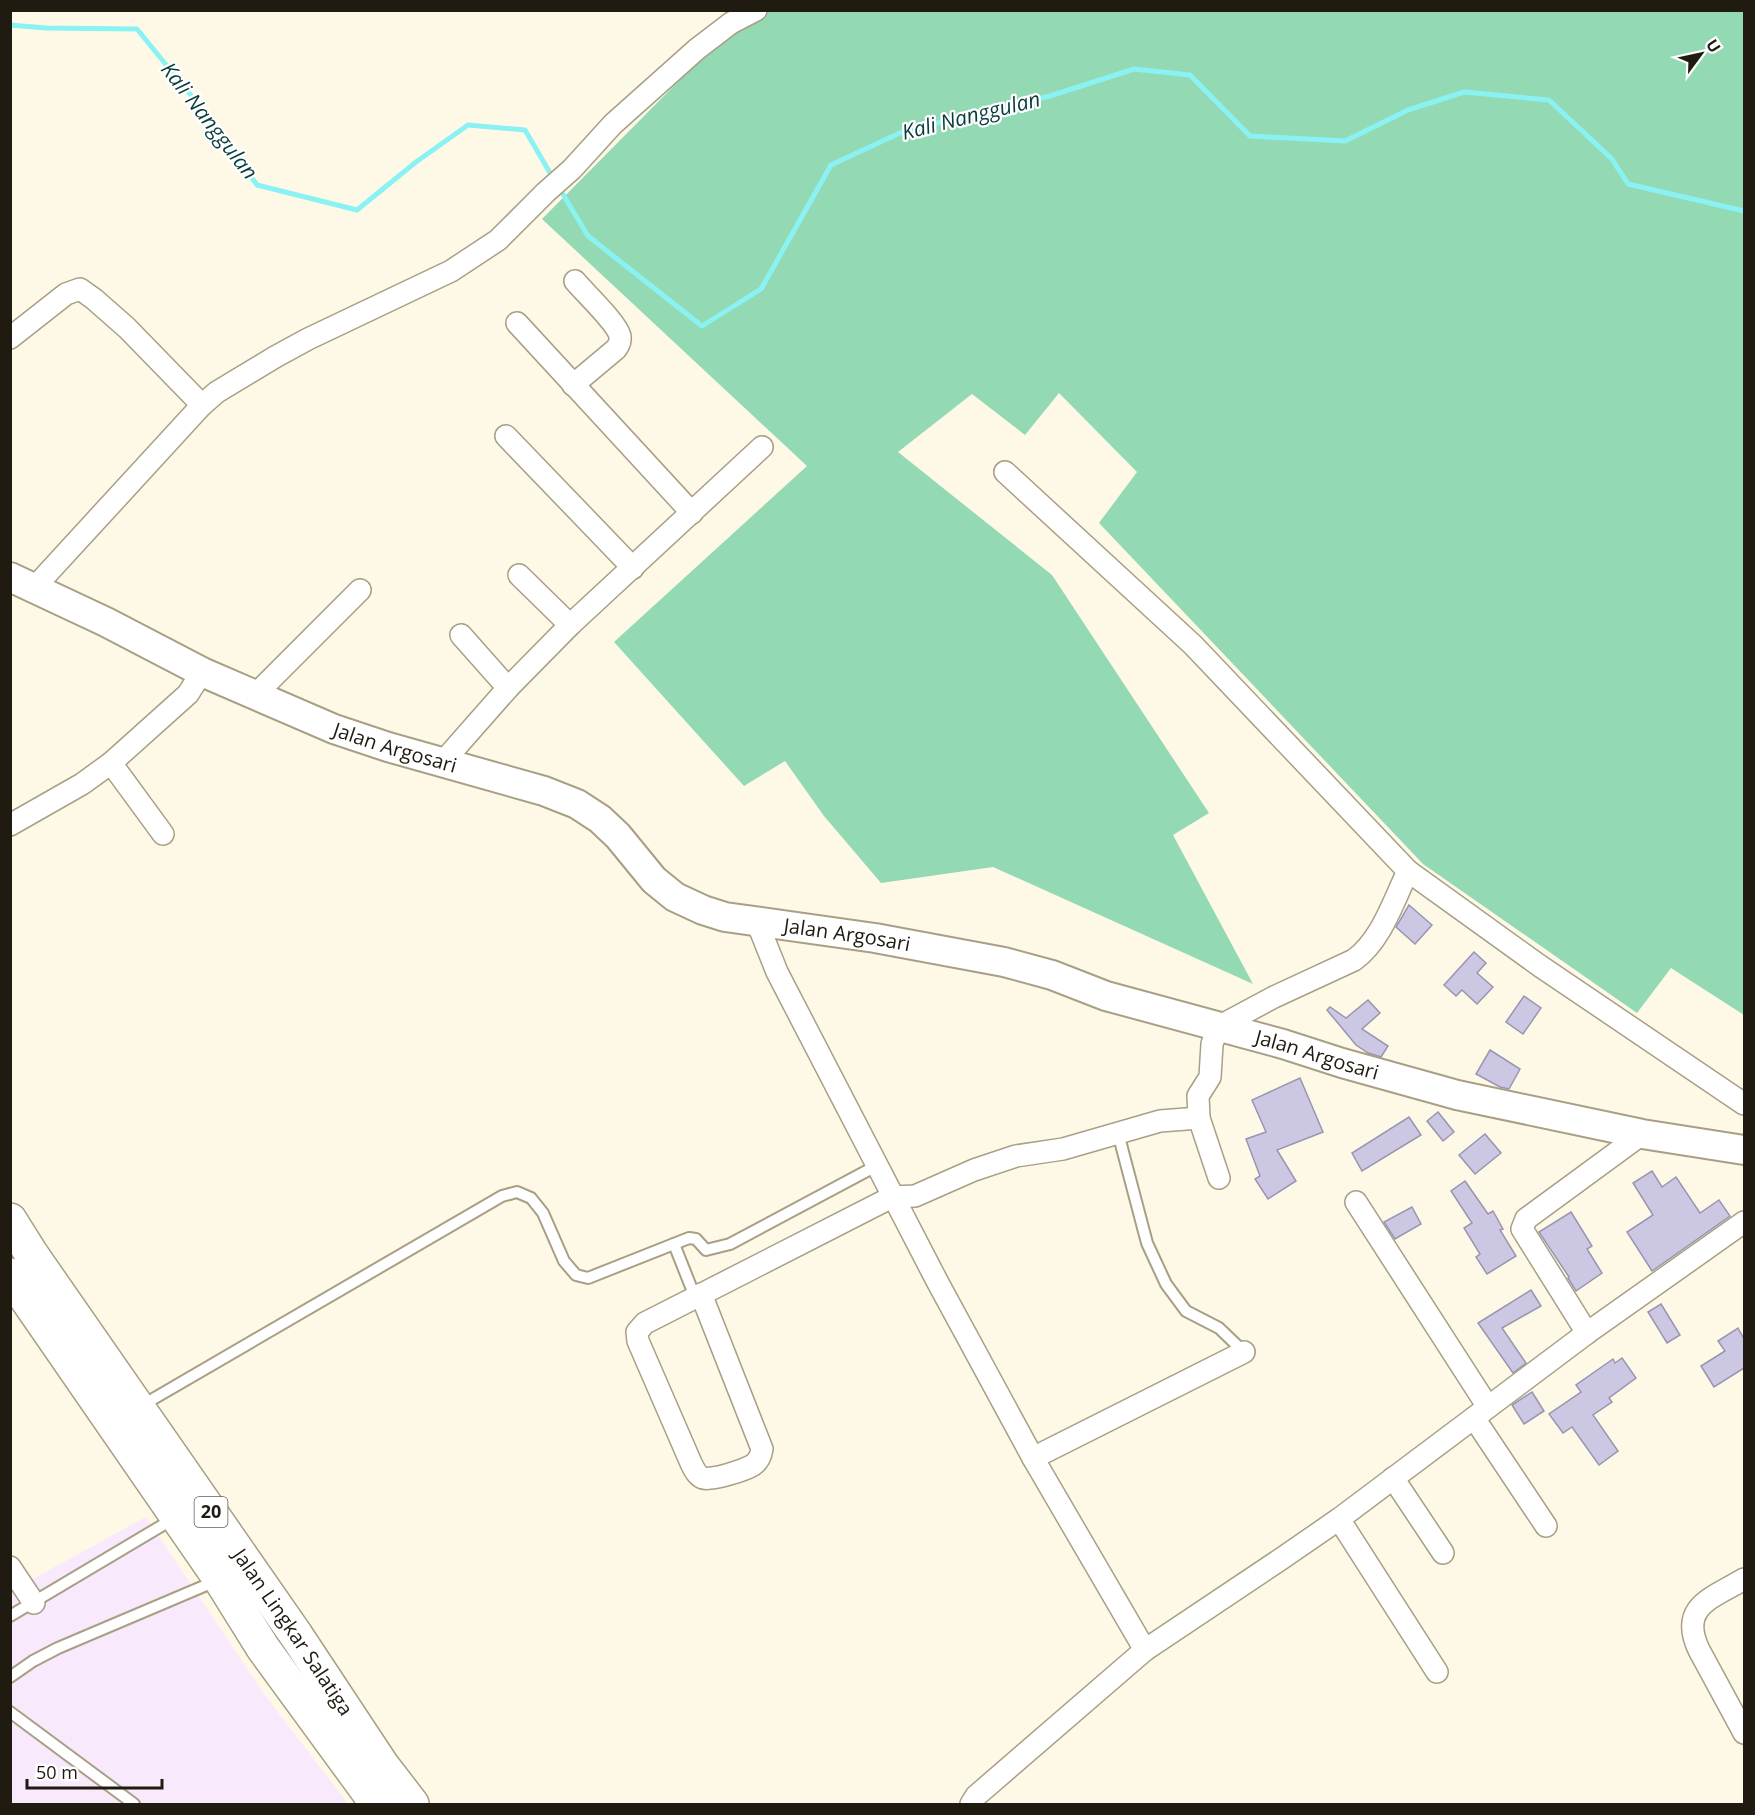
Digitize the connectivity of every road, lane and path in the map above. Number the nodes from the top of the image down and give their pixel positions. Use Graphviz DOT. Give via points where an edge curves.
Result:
graph roads {
  1 [pos="756,10"];
  2 [pos="575,281"];
  3 [pos="517,323"];
  4 [pos="10,338"];
  5 [pos="573,385"];
  6 [pos="202,405"];
  7 [pos="506,436"];
  8 [pos="762,447"];
  9 [pos="1005,472"];
  10 [pos="692,513"];
  11 [pos="633,568"];
  12 [pos="519,575"];
  13 [pos="22,583"];
  14 [pos="360,590"];
  15 [pos="570,625"];
  16 [pos="461,635"];
  17 [pos="202,672"];
  18 [pos="508,688"];
  19 [pos="255,695"];
  20 [pos="111,763"];
  21 [pos="442,763"];
  22 [pos="10,825"];
  23 [pos="163,834"];
  24 [pos="1408,871"];
  25 [pos="757,922"];
  26 [pos="1218,1027"];
  27 [pos="1744,1104"];
  28 [pos="1199,1118"];
  29 [pos="1118,1133"];
  30 [pos="1642,1134"];
  31 [pos="1744,1150"];
  32 [pos="876,1166"];
  33 [pos="1219,1178"];
  34 [pos="892,1197"];
  35 [pos="1356,1202"];
  36 [pos="10,1220"];
  37 [pos="1744,1221"];
  38 [pos="674,1244"];
  39 [pos="10,1275"];
  40 [pos="698,1296"];
  41 [pos="1587,1333"];
  42 [pos="1244,1352"];
  43 [pos="139,1407"];
  44 [pos="1481,1413"];
  45 [pos="1033,1458"];
  46 [pos="1393,1478"];
  47 [pos="176,1517"];
  48 [pos="1339,1519"];
  49 [pos="1546,1526"];
  50 [pos="1443,1553"];
  51 [pos="10,1567"];
  52 [pos="233,1571"];
  53 [pos="1744,1579"];
  54 [pos="34,1602"];
  55 [pos="10,1616"];
  56 [pos="1145,1650"];
  57 [pos="1437,1672"];
  58 [pos="10,1677"];
  59 [pos="10,1712"];
  60 [pos="1744,1733"];
  61 [pos="134,1804"];
  62 [pos="377,1804"];
  63 [pos="412,1804"];
  64 [pos="971,1804"];
  1 -- 6 [label="street" via="697,49 613,124 498,240 474,258 300,343"];
  2 -- 5 [label="street" via="621,338 616,349"];
  3 -- 5 [label="street"];
  4 -- 6 [label="street" via="66,294 80,289 127,328"];
  5 -- 10 [label="street"];
  6 -- 13 [label="street"];
  7 -- 11 [label="street"];
  8 -- 10 [label="street"];
  9 -- 24 [label="street" via="1193,645"];
  10 -- 11 [label="street"];
  11 -- 15 [label="street"];
  12 -- 15 [label="street"];
  13 -- 17 [label="street, Jalan Argosari"];
  14 -- 19 [label="street"];
  15 -- 18 [label="street"];
  16 -- 18 [label="street"];
  17 -- 19 [label="street, Jalan Argosari"];
  17 -- 20 [label="street" via="188,694"];
  18 -- 21 [label="street"];
  19 -- 21 [label="street, Jalan Argosari" via="334,729"];
  20 -- 22 [label="street"];
  20 -- 23 [label="street"];
  21 -- 25 [label="street, Jalan Argosari" via="577,804 618,836 654,880 675,897 725,917"];
  24 -- 26 [label="street" via="1375,939 1364,952"];
  24 -- 27 [label="street"];
  25 -- 26 [label="street, Jalan Argosari" via="853,934 1004,962"];
  25 -- 32 [label="street" via="777,972"];
  26 -- 28 [label="street" via="1212,1044 1210,1077 1198,1096"];
  26 -- 30 [label="street, Jalan Argosari" via="1457,1095"];
  28 -- 29 [label="street" via="1160,1122"];
  28 -- 33 [label="street"];
  29 -- 34 [label="street" via="1064,1149 1016,1156 915,1196"];
  29 -- 42 [label="lane" via="1147,1243 1166,1284 1186,1311 1219,1329"];
  30 -- 31 [label="street, Jalan Argosari"];
  30 -- 41 [label="street" via="1522,1225"];
  32 -- 34 [label="street"];
  32 -- 38 [label="lane" via="730,1244 706,1250 696,1239"];
  34 -- 40 [label="street"];
  34 -- 45 [label="street"];
  35 -- 44 [label="street"];
  36 -- 43 [label="highway, Jalan Lingkar Salatiga / 20"];
  37 -- 41 [label="street"];
  38 -- 40 [label="lane"];
  38 -- 43 [label="lane" via="588,1278 576,1275 564,1261 543,1213 531,1198 517,1192 502,1196"];
  39 -- 47 [label="highway, Jalan Lingkar Salatiga / 20"];
  40 -- 40 [label="street" via="762,1449 752,1465 705,1479 691,1463 636,1334 645,1323"];
  41 -- 44 [label="street"];
  42 -- 45 [label="street"];
  43 -- 52 [label="highway, Jalan Lingkar Salatiga / 20"];
  44 -- 46 [label="street"];
  44 -- 49 [label="street"];
  45 -- 56 [label="street"];
  46 -- 48 [label="street"];
  46 -- 50 [label="street"];
  47 -- 52 [label="highway, Jalan Lingkar Salatiga / 20"];
  47 -- 54 [label="lane"];
  48 -- 56 [label="street"];
  48 -- 57 [label="street"];
  51 -- 54 [label="street"];
  52 -- 58 [label="lane" via="58,1648"];
  52 -- 62 [label="highway, Jalan Lingkar Salatiga / 20" via="263,1648"];
  52 -- 63 [label="highway, Jalan Lingkar Salatiga / 20"];
  53 -- 60 [label="street" via="1699,1608 1693,1616 1692,1628 1699,1650"];
  54 -- 55 [label="lane"];
  56 -- 64 [label="street"];
  59 -- 61 [label="lane"];
}
